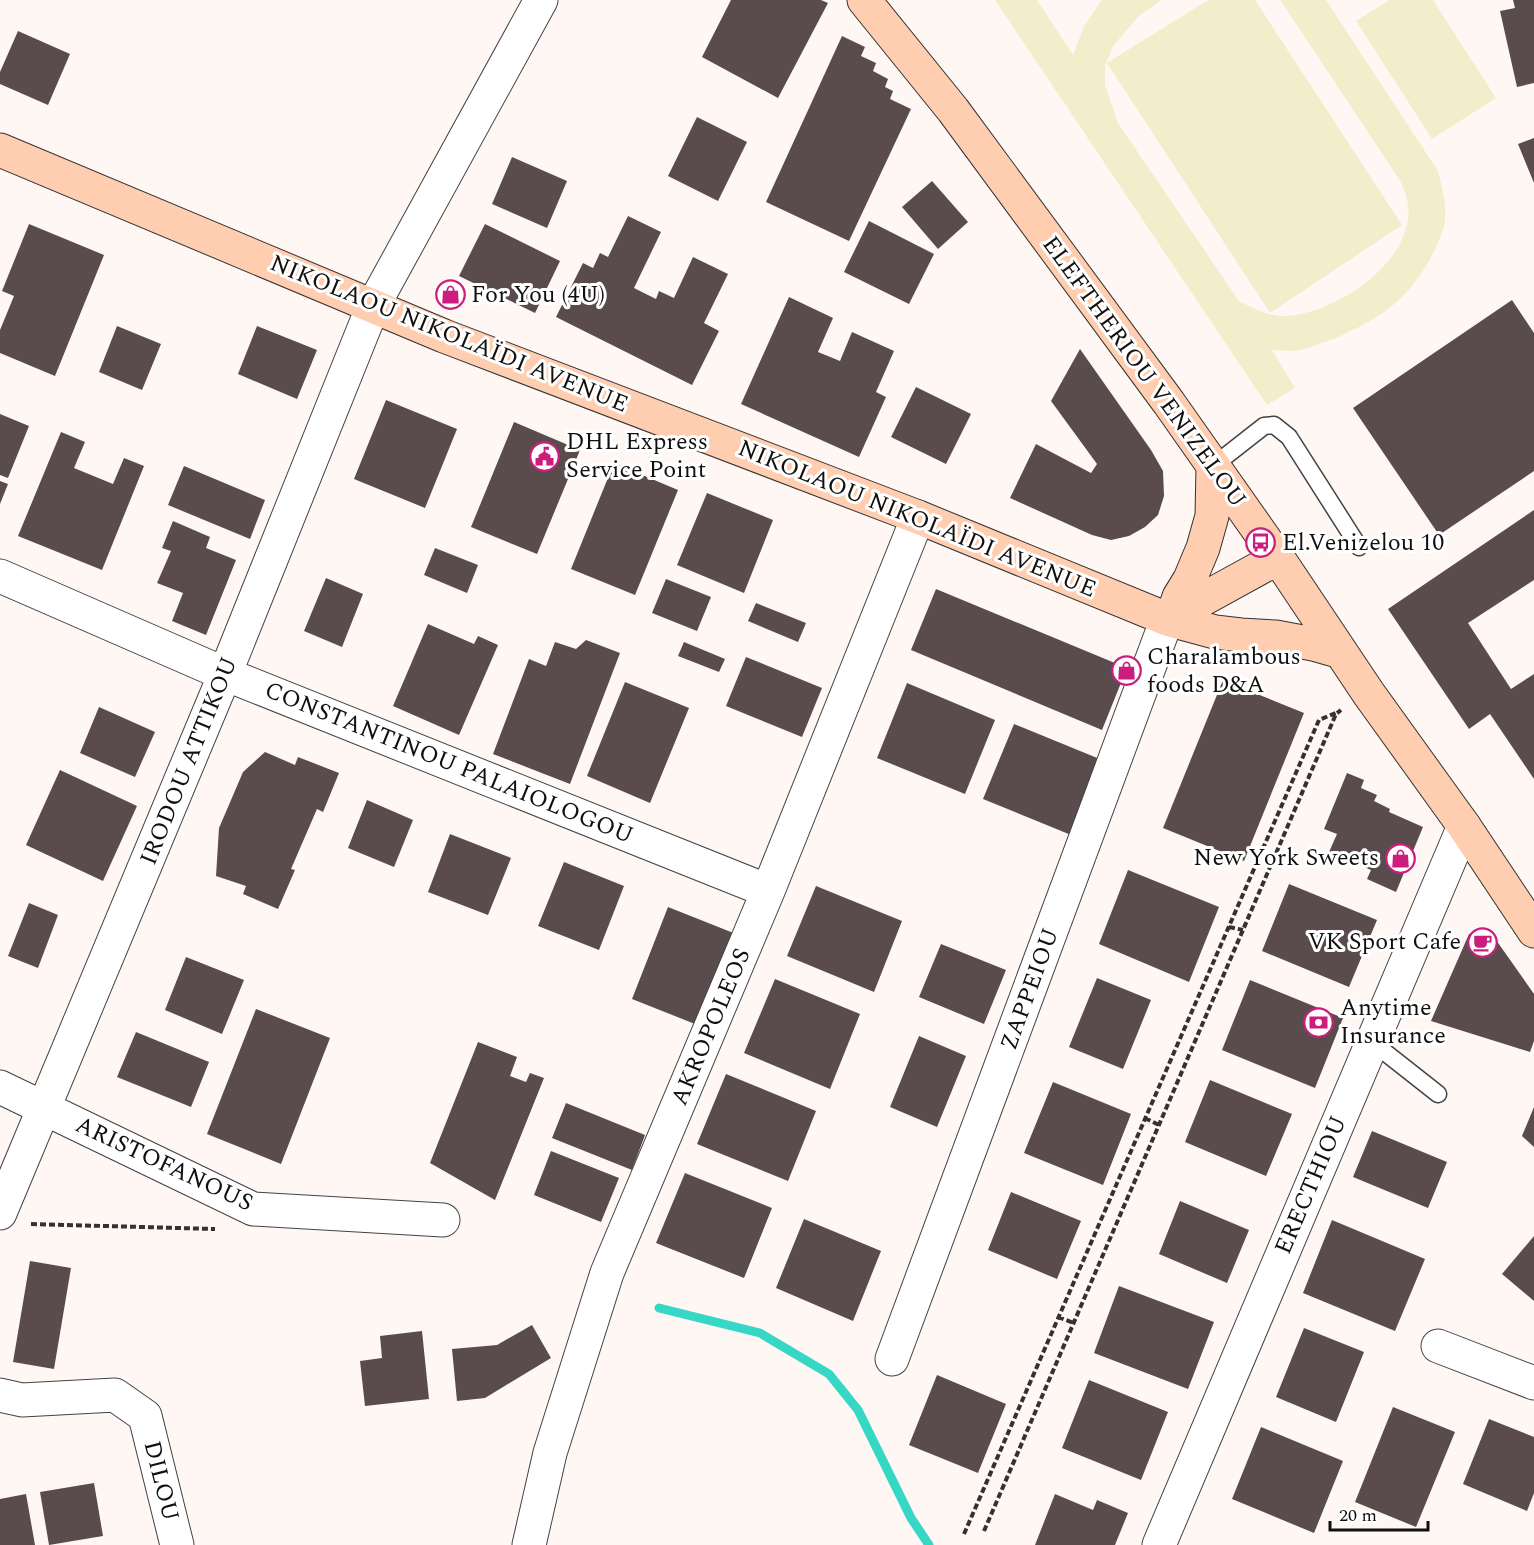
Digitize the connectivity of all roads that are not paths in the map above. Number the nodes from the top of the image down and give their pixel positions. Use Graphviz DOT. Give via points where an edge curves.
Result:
graph roads {
  1 [pos="541,0"];
  2 [pos="864,0"];
  3 [pos="0,150"];
  4 [pos="373,306"];
  5 [pos="1213,466"];
  6 [pos="918,517"];
  7 [pos="1359,547"];
  8 [pos="1278,558"];
  9 [pos="0,576"];
  10 [pos="1169,618"];
  11 [pos="1341,652"];
  12 [pos="225,674"];
  13 [pos="1464,826"];
  14 [pos="768,891"];
  15 [pos="1534,931"];
  16 [pos="1372,1042"];
  17 [pos="0,1087"];
  18 [pos="1438,1094"];
  19 [pos="45,1107"];
  20 [pos="12,1218"];
  21 [pos="443,1220"];
  22 [pos="1438,1346"];
  23 [pos="892,1359"];
  24 [pos="1534,1383"];
  25 [pos="0,1395"];
  26 [pos="177,1545"];
  27 [pos="529,1545"];
  28 [pos="1158,1545"];
  1 -- 4 [label="street, IRODOU ATTIKOU"];
  2 -- 5 [label="street, ELEFTHERIOU VENIZELOU" via="953,110"];
  3 -- 4 [label="street, NIKOLAOU NIKOLAÏDI AVENUE"];
  4 -- 6 [label="street, NIKOLAOU NIKOLAÏDI AVENUE"];
  4 -- 12 [label="street, IRODOU ATTIKOU"];
  5 -- 7 [label="lane" via="1264,426 1274,425 1289,437"];
  5 -- 8 [label="street, ELEFTHERIOU VENIZELOU"];
  5 -- 10 [label="street" via="1212,516 1203,548"];
  6 -- 10 [label="street, NIKOLAOU NIKOLAÏDI AVENUE"];
  6 -- 14 [label="street, AKROPOLEOS"];
  8 -- 10 [label="street"];
  8 -- 11 [label="street, ELEFTHERIOU VENIZELOU"];
  9 -- 12 [label="street, CONSTANTINOU PALAIOLOGOU"];
  10 -- 11 [label="street, NIKOLAOU NIKOLAÏDI AVENUE" via="1215,632 1276,638"];
  10 -- 23 [label="street, ZAPPEIOU"];
  11 -- 13 [label="street, ELEFTHERIOU VENIZELOU"];
  12 -- 14 [label="street, CONSTANTINOU PALAIOLOGOU"];
  12 -- 19 [label="street, IRODOU ATTIKOU"];
  13 -- 15 [label="street, ELEFTHERIOU VENIZELOU"];
  13 -- 16 [label="street, ERECTHIOU"];
  14 -- 27 [label="street, AKROPOLEOS" via="608,1273 550,1453"];
  16 -- 18 [label="lane"];
  16 -- 28 [label="street, ERECTHIOU"];
  17 -- 19 [label="street, ARISTOFANOUS"];
  19 -- 20 [label="street, IRODOU ATTIKOU"];
  19 -- 21 [label="street, ARISTOFANOUS" via="254,1209"];
  22 -- 24 [label="street"];
  25 -- 26 [label="street, DILOU" via="22,1400 115,1395 145,1416"];
}
